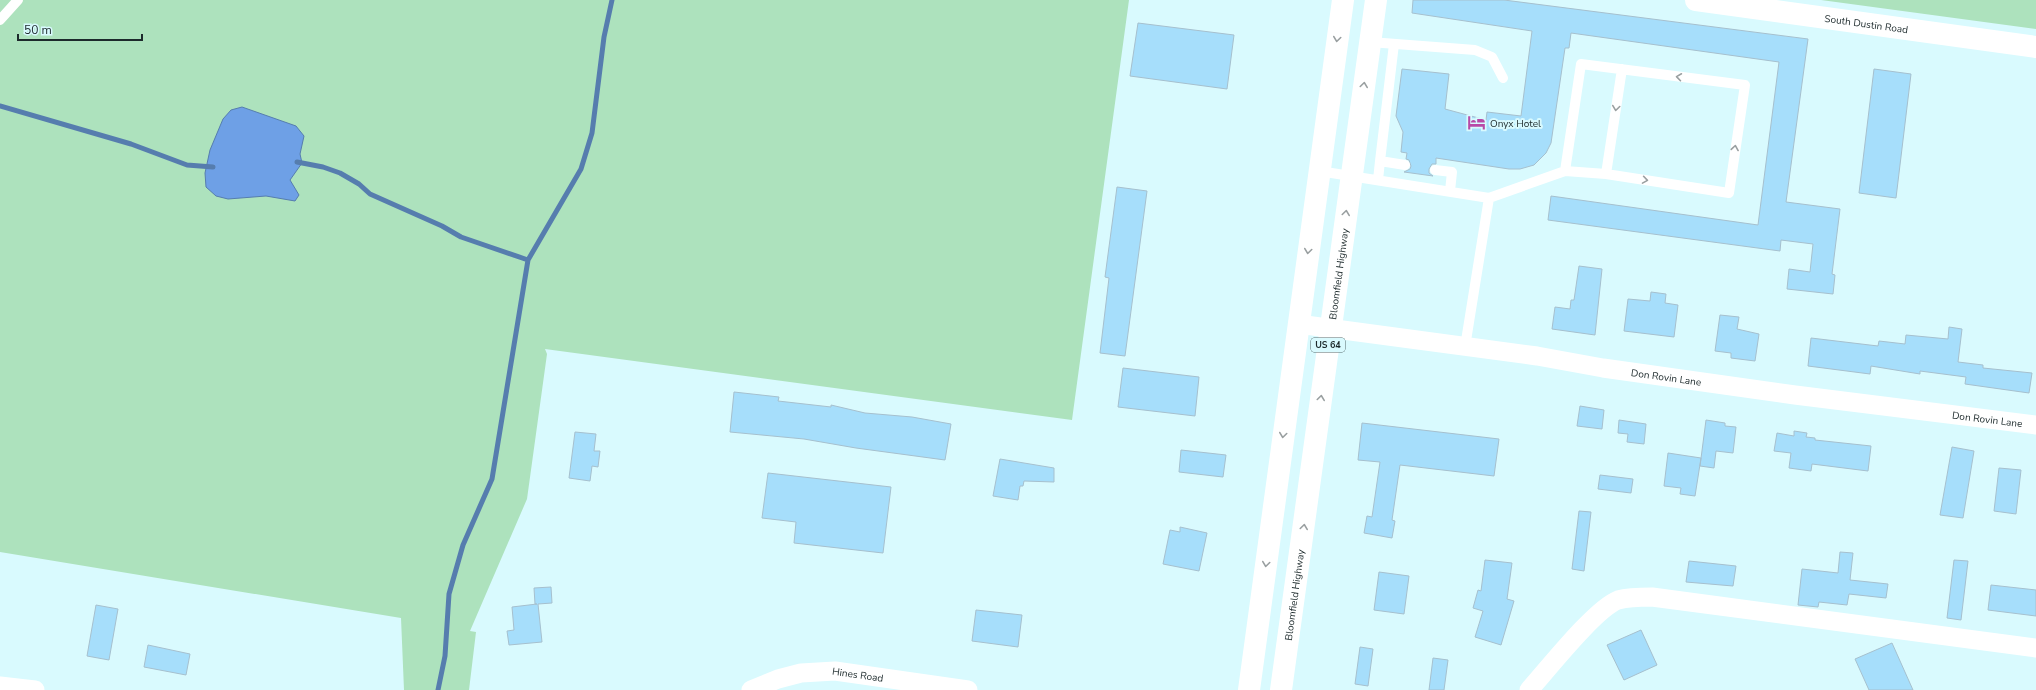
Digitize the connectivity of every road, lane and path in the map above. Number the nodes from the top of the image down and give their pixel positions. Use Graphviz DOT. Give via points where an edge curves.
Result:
graph roads {
  1 [pos="18,0"];
  2 [pos="1342,0"];
  3 [pos="1376,0"];
  4 [pos="1696,0"];
  5 [pos="0,20"];
  6 [pos="1370,42"];
  7 [pos="1394,44"];
  8 [pos="2036,47"];
  9 [pos="1622,69"];
  10 [pos="1503,78"];
  11 [pos="1380,161"];
  12 [pos="1405,165"];
  13 [pos="1435,170"];
  14 [pos="1319,171"];
  15 [pos="1565,171"];
  16 [pos="1606,174"];
  17 [pos="1351,175"];
  18 [pos="1378,180"];
  19 [pos="1450,191"];
  20 [pos="1489,198"];
  21 [pos="1298,324"];
  22 [pos="1330,330"];
  23 [pos="1465,347"];
  24 [pos="2036,425"];
  25 [pos="2036,648"];
  26 [pos="0,686"];
  27 [pos="35,690"];
  28 [pos="751,690"];
  29 [pos="968,690"];
  30 [pos="1249,690"];
  31 [pos="1281,690"];
  32 [pos="1529,690"];
  1 -- 5 [label="lane"];
  2 -- 14 [label="main road, one-way"];
  3 -- 6 [label="main road, Bloomfield Highway / US 64"];
  4 -- 8 [label="main road, South Dustin Road"];
  6 -- 7 [label="lane"];
  17 -- 6 [label="main road, Bloomfield Highway / US 64, one-way"];
  7 -- 10 [label="lane" via="1475,50 1492,57"];
  7 -- 11 [label="lane"];
  9 -- 15 [label="lane" via="1581,64"];
  9 -- 16 [label="lane, one-way"];
  16 -- 9 [label="lane, one-way" via="1729,193 1745,85"];
  11 -- 12 [label="lane"];
  11 -- 18 [label="lane"];
  13 -- 19 [label="lane" via="1452,172"];
  14 -- 17 [label="lane"];
  14 -- 21 [label="main road, one-way"];
  15 -- 16 [label="lane"];
  15 -- 20 [label="lane"];
  17 -- 18 [label="lane"];
  22 -- 17 [label="main road, Bloomfield Highway / US 64, one-way"];
  18 -- 19 [label="lane"];
  19 -- 20 [label="lane"];
  20 -- 23 [label="lane"];
  21 -- 22 [label="street, Don Rovin Lane"];
  21 -- 30 [label="main road, one-way"];
  22 -- 23 [label="street, Don Rovin Lane"];
  31 -- 22 [label="main road, Bloomfield Highway / US 64, one-way"];
  23 -- 24 [label="street, Don Rovin Lane" via="1795,395"];
  25 -- 32 [label="street" via="1652,597 1635,597 1618,600 1600,611"];
  26 -- 27 [label="street"];
  28 -- 29 [label="street, Hines Road" via="778,678 801,673 835,671"];
}
